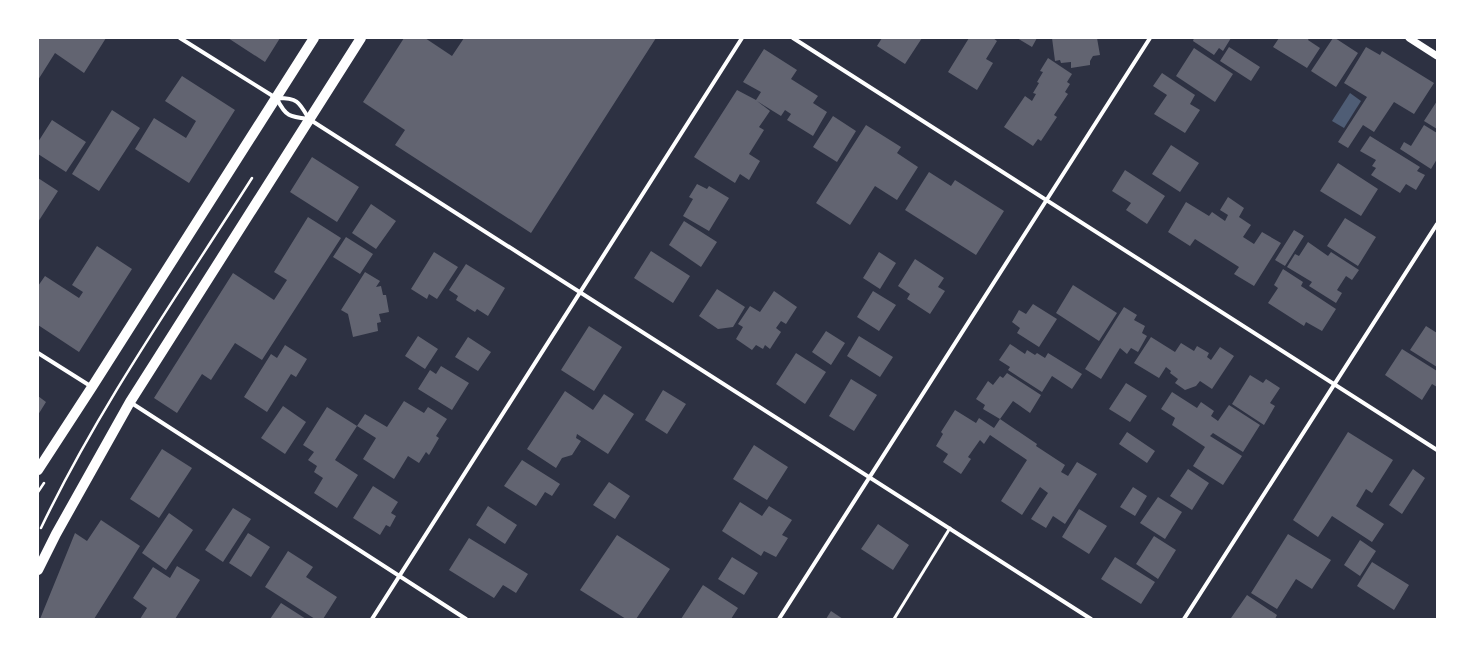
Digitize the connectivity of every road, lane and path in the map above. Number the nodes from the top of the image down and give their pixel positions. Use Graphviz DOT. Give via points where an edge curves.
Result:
graph roads {
  1 [pos="180,38"];
  2 [pos="314,38"];
  3 [pos="361,38"];
  4 [pos="742,38"];
  5 [pos="793,38"];
  6 [pos="1150,38"];
  7 [pos="1409,38"];
  8 [pos="1437,56"];
  9 [pos="276,98"];
  10 [pos="309,119"];
  11 [pos="1046,200"];
  12 [pos="1437,224"];
  13 [pos="580,292"];
  14 [pos="38,353"];
  15 [pos="1334,385"];
  16 [pos="92,387"];
  17 [pos="130,402"];
  18 [pos="1437,450"];
  19 [pos="38,470"];
  20 [pos="870,477"];
  21 [pos="950,528"];
  22 [pos="38,570"];
  23 [pos="400,576"];
  24 [pos="372,619"];
  25 [pos="466,619"];
  26 [pos="779,619"];
  27 [pos="894,619"];
  28 [pos="1091,619"];
  29 [pos="1184,619"];
  1 -- 9 [label="street"];
  2 -- 9 [label="main road"];
  3 -- 10 [label="main road"];
  4 -- 13 [label="street"];
  5 -- 11 [label="street"];
  6 -- 11 [label="street"];
  7 -- 8 [label="street"];
  9 -- 10 [label="street" via="283,111 292,117"];
  9 -- 10 [label="street" via="291,98 301,104"];
  9 -- 16 [label="main road"];
  10 -- 13 [label="street"];
  10 -- 17 [label="main road"];
  11 -- 15 [label="street"];
  11 -- 20 [label="street"];
  12 -- 15 [label="street"];
  13 -- 20 [label="street"];
  13 -- 23 [label="street"];
  14 -- 16 [label="street"];
  15 -- 18 [label="street"];
  15 -- 29 [label="street"];
  16 -- 19 [label="main road"];
  17 -- 22 [label="main road"];
  17 -- 23 [label="street"];
  20 -- 21 [label="street"];
  20 -- 26 [label="street"];
  21 -- 27 [label="lane"];
  21 -- 28 [label="street"];
  23 -- 24 [label="street"];
  23 -- 25 [label="street"];
}
